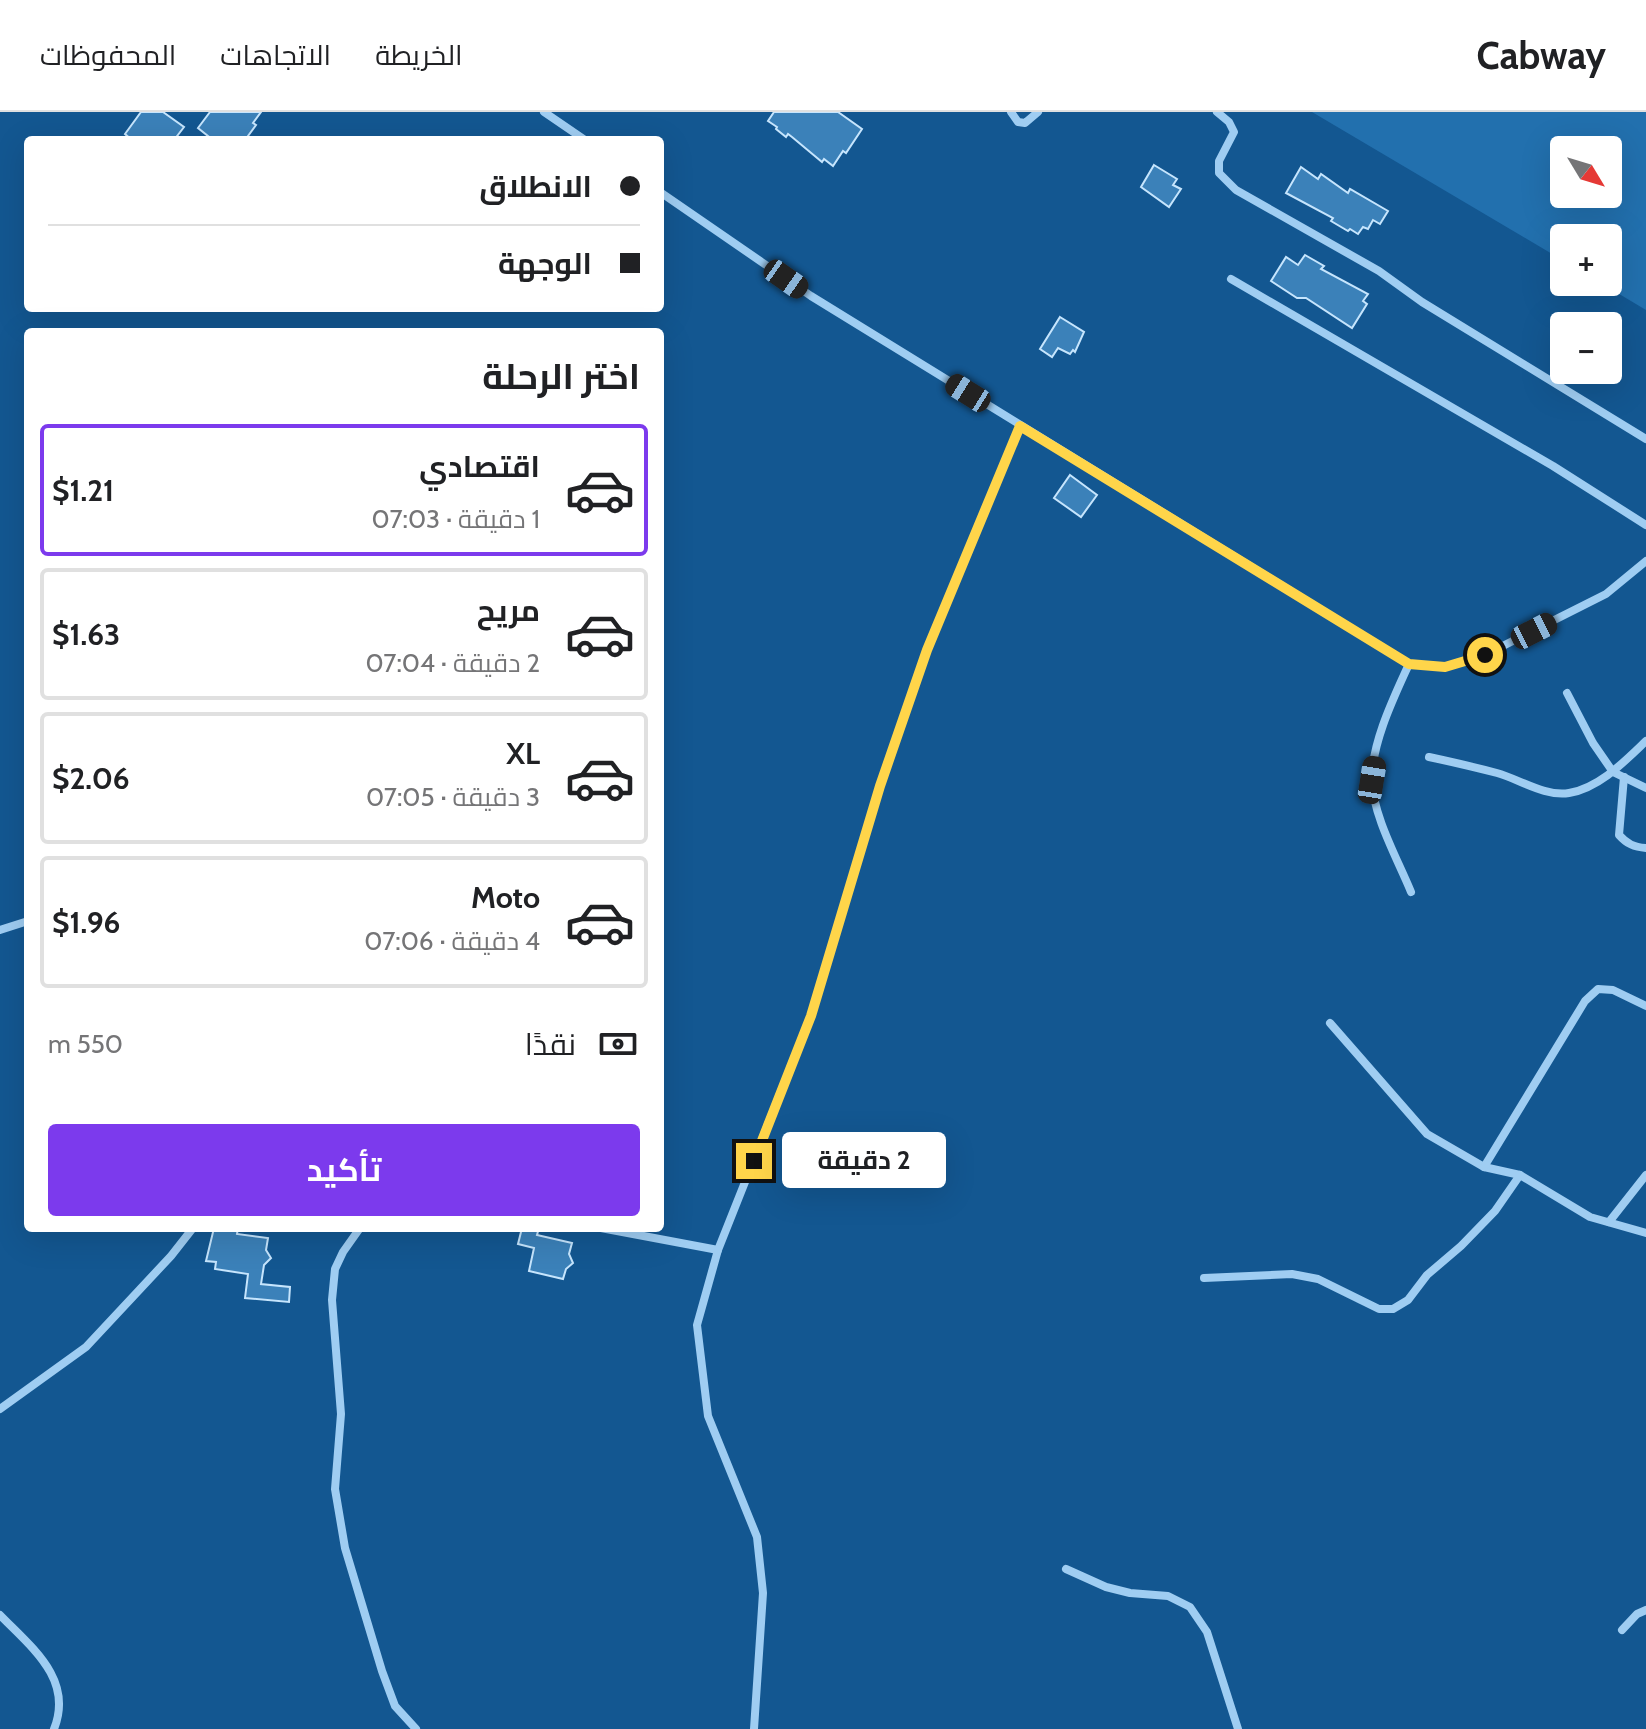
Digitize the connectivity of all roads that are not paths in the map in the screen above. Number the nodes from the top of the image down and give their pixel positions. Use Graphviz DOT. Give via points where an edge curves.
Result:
graph roads {
  1 [pos="544,112"];
  2 [pos="1011,112"];
  3 [pos="1038,112"];
  4 [pos="1217,112"];
  5 [pos="579,136"];
  6 [pos="664,195"];
  7 [pos="1231,279"];
  8 [pos="1020,426"];
  9 [pos="1646,439"];
  10 [pos="1646,525"];
  11 [pos="1646,561"];
  12 [pos="1409,664"];
  13 [pos="1567,693"];
  14 [pos="1646,741"];
  15 [pos="1429,757"];
  16 [pos="1613,772"];
  17 [pos="1624,777"];
  18 [pos="1646,788"];
  19 [pos="1646,848"];
  20 [pos="1411,892"];
  21 [pos="24,922"];
  22 [pos="0,930"];
  23 [pos="1646,1006"];
  24 [pos="1330,1023"];
  25 [pos="1484,1167"];
  26 [pos="1520,1175"];
  27 [pos="1646,1175"];
  28 [pos="1609,1222"];
  29 [pos="190,1232"];
  30 [pos="357,1232"];
  31 [pos="622,1232"];
  32 [pos="1646,1233"];
  33 [pos="718,1250"];
  34 [pos="1204,1278"];
  35 [pos="0,1409"];
  36 [pos="1066,1569"];
  37 [pos="1646,1610"];
  38 [pos="0,1615"];
  39 [pos="1622,1630"];
  40 [pos="54,1729"];
  41 [pos="416,1729"];
  42 [pos="754,1729"];
  43 [pos="1238,1729"];
  1 -- 5 [label="street"];
  2 -- 3 [label="street" via="1025,123"];
  4 -- 9 [label="street" via="1234,132 1219,161 1224,181 1379,271"];
  6 -- 8 [label="street" via="811,296"];
  7 -- 10 [label="street"];
  8 -- 12 [label="street"];
  8 -- 33 [label="street" via="927,650 811,1016"];
  11 -- 12 [label="street" via="1606,594 1485,655 1445,667"];
  12 -- 20 [label="street" via="1390,707 1372,780"];
  13 -- 16 [label="street"];
  14 -- 16 [label="street"];
  15 -- 16 [label="street" via="1565,794"];
  16 -- 17 [label="street"];
  17 -- 18 [label="street"];
  17 -- 19 [label="street" via="1619,835"];
  21 -- 22 [label="street"];
  23 -- 25 [label="street" via="1613,990 1598,989 1585,1001"];
  24 -- 25 [label="street" via="1427,1134"];
  25 -- 26 [label="street"];
  26 -- 28 [label="street" via="1567,1205"];
  26 -- 34 [label="street" via="1495,1211 1393,1309 1379,1309 1318,1279 1292,1274"];
  27 -- 28 [label="street"];
  28 -- 32 [label="street"];
  29 -- 35 [label="street" via="86,1347"];
  30 -- 41 [label="street" via="335,1269 332,1300 341,1414 335,1489 345,1548 382,1671 395,1706"];
  31 -- 33 [label="street"];
  33 -- 42 [label="street" via="697,1325 708,1416 757,1537 763,1593"];
  36 -- 43 [label="street" via="1106,1587 1168,1596 1190,1607 1207,1632"];
  37 -- 39 [label="street"];
  38 -- 40 [label="street" via="54,1675 60,1706"];
}
